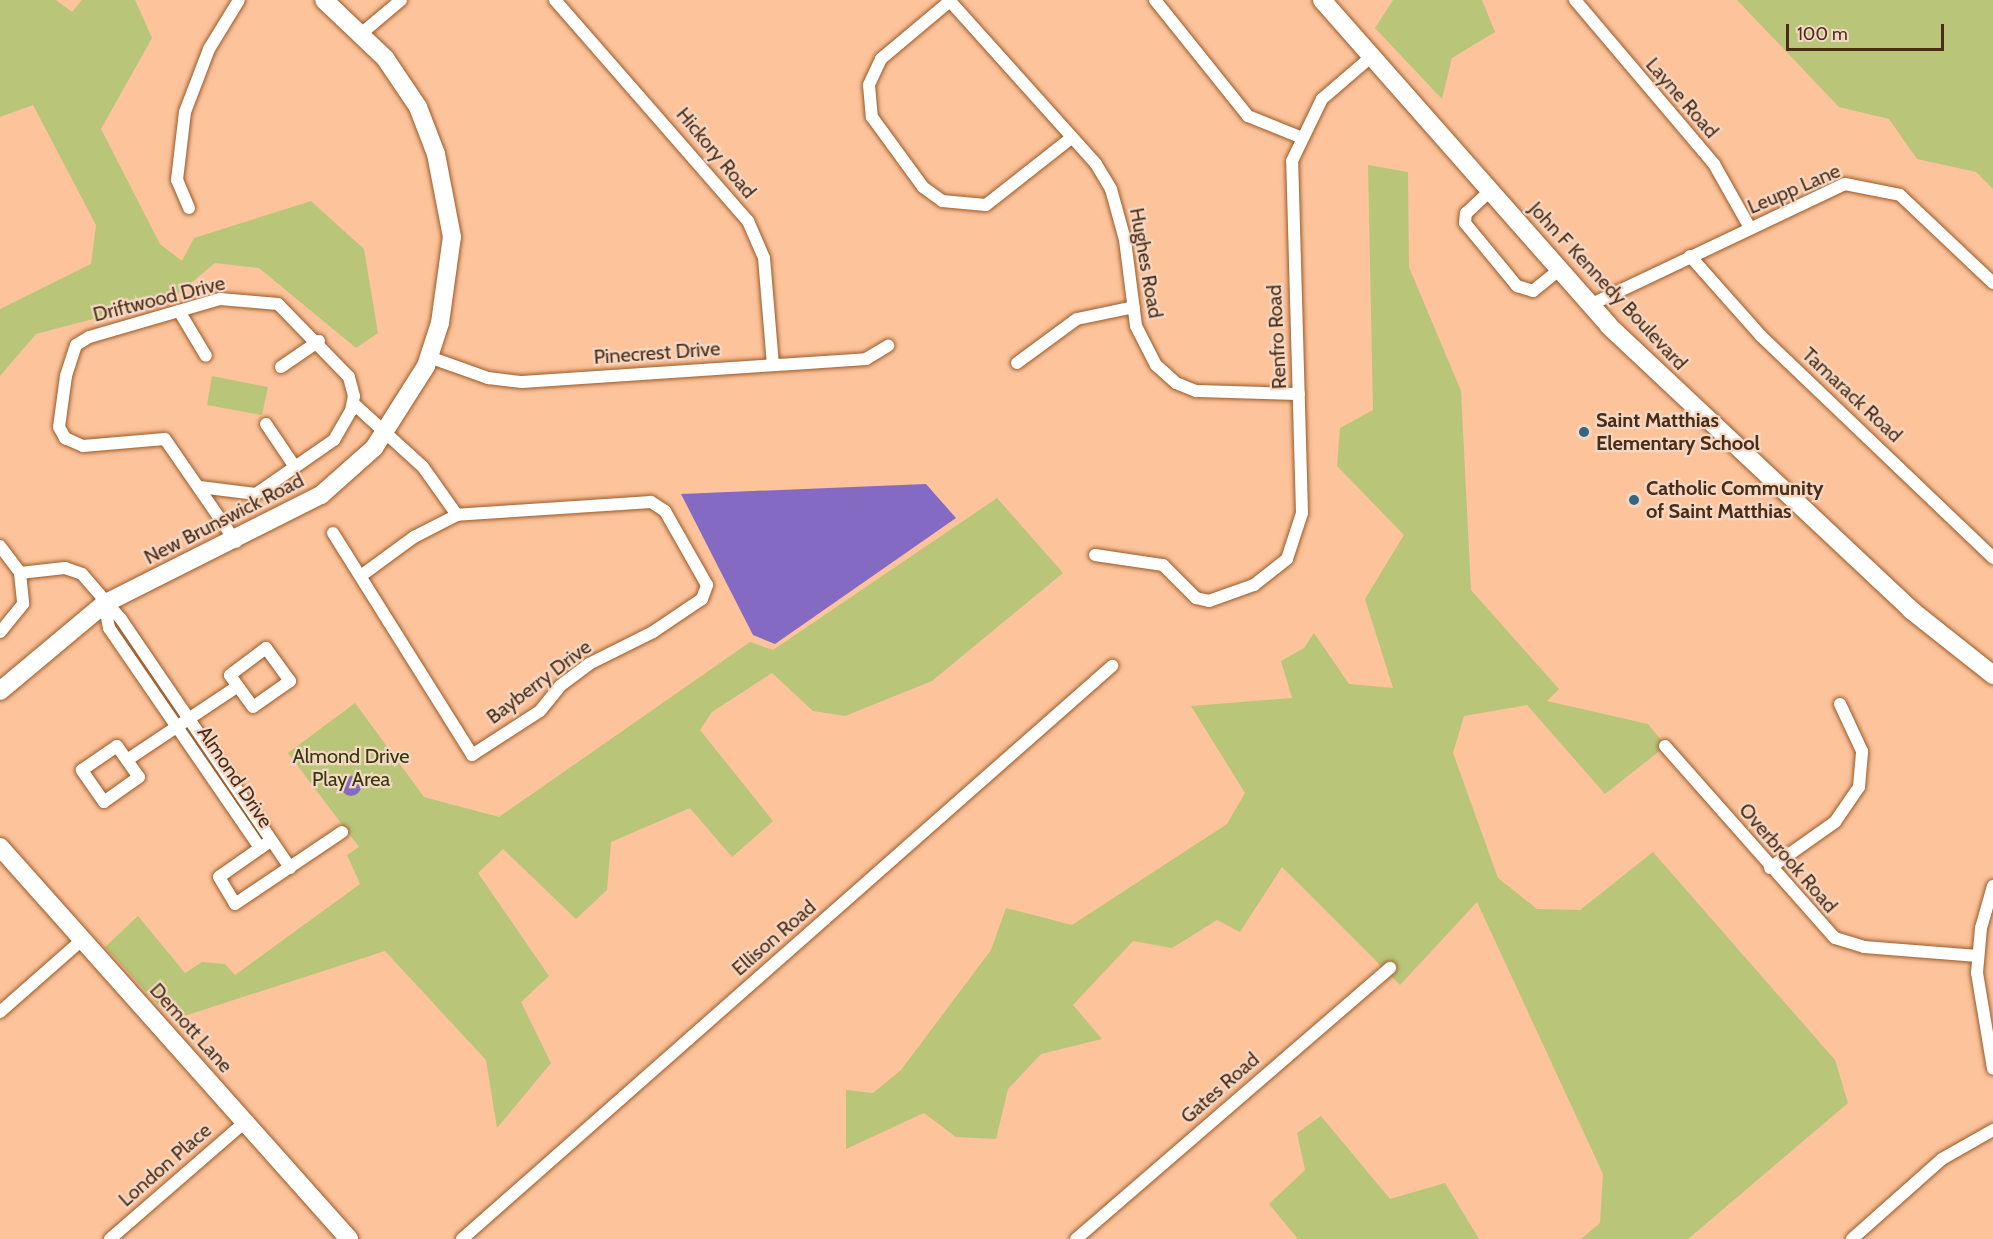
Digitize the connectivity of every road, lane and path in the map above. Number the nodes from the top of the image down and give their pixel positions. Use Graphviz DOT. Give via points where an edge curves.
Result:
graph roads {
  1 [pos="239,0"];
  2 [pos="324,0"];
  3 [pos="401,0"];
  4 [pos="555,0"];
  5 [pos="1155,0"];
  6 [pos="1322,0"];
  7 [pos="1575,0"];
  8 [pos="949,1"];
  9 [pos="362,33"];
  10 [pos="1372,56"];
  11 [pos="1299,137"];
  12 [pos="1071,138"];
  13 [pos="1490,191"];
  14 [pos="189,208"];
  15 [pos="1750,228"];
  16 [pos="1690,256"];
  17 [pos="1559,270"];
  18 [pos="1993,283"];
  19 [pos="1590,304"];
  20 [pos="1134,307"];
  21 [pos="179,311"];
  22 [pos="319,341"];
  23 [pos="888,346"];
  24 [pos="206,356"];
  25 [pos="429,357"];
  26 [pos="1017,363"];
  27 [pos="773,365"];
  28 [pos="281,367"];
  29 [pos="1299,394"];
  30 [pos="354,404"];
  31 [pos="266,424"];
  32 [pos="386,434"];
  33 [pos="296,467"];
  34 [pos="200,487"];
  35 [pos="457,515"];
  36 [pos="333,533"];
  37 [pos="236,542"];
  38 [pos="0,546"];
  39 [pos="1095,555"];
  40 [pos="1993,558"];
  41 [pos="20,573"];
  42 [pos="362,575"];
  43 [pos="104,604"];
  44 [pos="0,633"];
  45 [pos="1112,666"];
  46 [pos="1993,675"];
  47 [pos="238,686"];
  48 [pos="0,691"];
  49 [pos="1840,704"];
  50 [pos="189,720"];
  51 [pos="178,727"];
  52 [pos="1665,746"];
  53 [pos="127,760"];
  54 [pos="342,832"];
  55 [pos="272,840"];
  56 [pos="0,848"];
  57 [pos="260,848"];
  58 [pos="290,868"];
  59 [pos="1770,868"];
  60 [pos="1993,886"];
  61 [pos="82,940"];
  62 [pos="1978,956"];
  63 [pos="1390,968"];
  64 [pos="0,1012"];
  65 [pos="1990,1050"];
  66 [pos="1993,1069"];
  67 [pos="245,1122"];
  68 [pos="1993,1130"];
  69 [pos="1866,1235"];
  70 [pos="110,1239"];
  71 [pos="349,1239"];
  72 [pos="462,1239"];
  73 [pos="1076,1239"];
  74 [pos="1852,1239"];
  1 -- 14 [label="street" via="209,49 185,112 177,171"];
  2 -- 9 [label="street, New Brunswick Road"];
  3 -- 9 [label="street"];
  4 -- 27 [label="street, Hickory Road" via="748,221 764,258"];
  5 -- 11 [label="street" via="1248,116"];
  6 -- 10 [label="street, John F Kennedy Boulevard"];
  7 -- 15 [label="street, Layne Road" via="1714,164"];
  8 -- 12 [label="street, Hughes Road"];
  8 -- 12 [label="street" via="881,59 869,85 872,117 923,187 942,201 986,205"];
  9 -- 25 [label="street, New Brunswick Road" via="418,107 447,203 450,271"];
  10 -- 11 [label="street, Renfro Road" via="1322,99"];
  10 -- 13 [label="street, John F Kennedy Boulevard"];
  11 -- 29 [label="street, Renfro Road" via="1290,198"];
  12 -- 20 [label="street, Hughes Road" via="1111,189"];
  13 -- 17 [label="street, John F Kennedy Boulevard"];
  13 -- 17 [label="street" via="1466,213 1465,223 1517,286 1533,291"];
  15 -- 16 [label="street, Leupp Lane"];
  15 -- 18 [label="street, Leupp Lane" via="1845,184 1887,189"];
  16 -- 19 [label="street, Leupp Lane"];
  16 -- 40 [label="street, Tamarack Road" via="1761,336"];
  17 -- 19 [label="street, John F Kennedy Boulevard"];
  19 -- 46 [label="street, John F Kennedy Boulevard" via="1911,610"];
  20 -- 26 [label="street" via="1077,319"];
  20 -- 29 [label="street, Hughes Road" via="1147,353 1176,383 1237,395"];
  21 -- 22 [label="street, Driftwood Drive" via="229,298 270,302 289,310"];
  21 -- 24 [label="street"];
  21 -- 34 [label="street, Driftwood Drive" via="76,345 59,426 78,446 165,439"];
  22 -- 28 [label="street"];
  22 -- 30 [label="street, Driftwood Drive" via="352,383"];
  23 -- 27 [label="street, Pinecrest Drive" via="866,359"];
  25 -- 27 [label="street, Pinecrest Drive" via="488,378 522,382"];
  25 -- 32 [label="street, New Brunswick Road"];
  29 -- 39 [label="street, Renfro Road" via="1302,513 1298,536 1273,574 1215,600 1196,598 1164,565"];
  30 -- 32 [label="street"];
  30 -- 33 [label="street" via="334,440"];
  31 -- 33 [label="street"];
  32 -- 35 [label="street" via="423,467"];
  32 -- 37 [label="street, New Brunswick Road" via="321,495"];
  33 -- 34 [label="street" via="252,495"];
  34 -- 37 [label="street, Driftwood Drive"];
  35 -- 42 [label="street, Bayberry Drive"];
  35 -- 42 [label="street, Bayberry Drive" via="651,502 672,521 702,573 705,594 653,632 589,664 560,686 540,711 472,755"];
  36 -- 42 [label="street"];
  37 -- 43 [label="street, New Brunswick Road"];
  38 -- 41 [label="street"];
  41 -- 43 [label="street" via="79,571"];
  41 -- 44 [label="street" via="22,611"];
  43 -- 48 [label="street, New Brunswick Road"];
  43 -- 50 [label="street, Almond Drive" via="121,619"];
  43 -- 51 [label="street, Almond Drive" via="109,628"];
  45 -- 72 [label="street, Ellison Road"];
  47 -- 47 [label="street" via="253,707 290,681 266,648 230,675"];
  47 -- 50 [label="street, Almond Drive"];
  49 -- 59 [label="street" via="1862,751 1859,787 1835,822"];
  50 -- 51 [label="street, Almond Drive"];
  50 -- 55 [label="street, Almond Drive"];
  51 -- 53 [label="street, Almond Drive"];
  51 -- 57 [label="street, Almond Drive"];
  52 -- 59 [label="street, Overbrook Road"];
  53 -- 53 [label="street" via="117,746 82,770 104,802 139,777"];
  54 -- 58 [label="street, Almond Drive"];
  55 -- 57 [label="street, Almond Drive"];
  55 -- 58 [label="street, Almond Drive"];
  56 -- 61 [label="street, Demott Lane"];
  57 -- 58 [label="street, Almond Drive" via="219,877 231,901 242,903"];
  59 -- 62 [label="street, Overbrook Road" via="1835,938 1864,947"];
  60 -- 62 [label="street"];
  61 -- 64 [label="street"];
  61 -- 67 [label="street, Demott Lane"];
  62 -- 65 [label="street"];
  63 -- 73 [label="street, Gates Road"];
  65 -- 66 [label="street"];
  67 -- 70 [label="street, London Place"];
  67 -- 71 [label="street, Demott Lane"];
  68 -- 69 [label="street" via="1942,1159"];
  69 -- 74 [label="street"];
}
